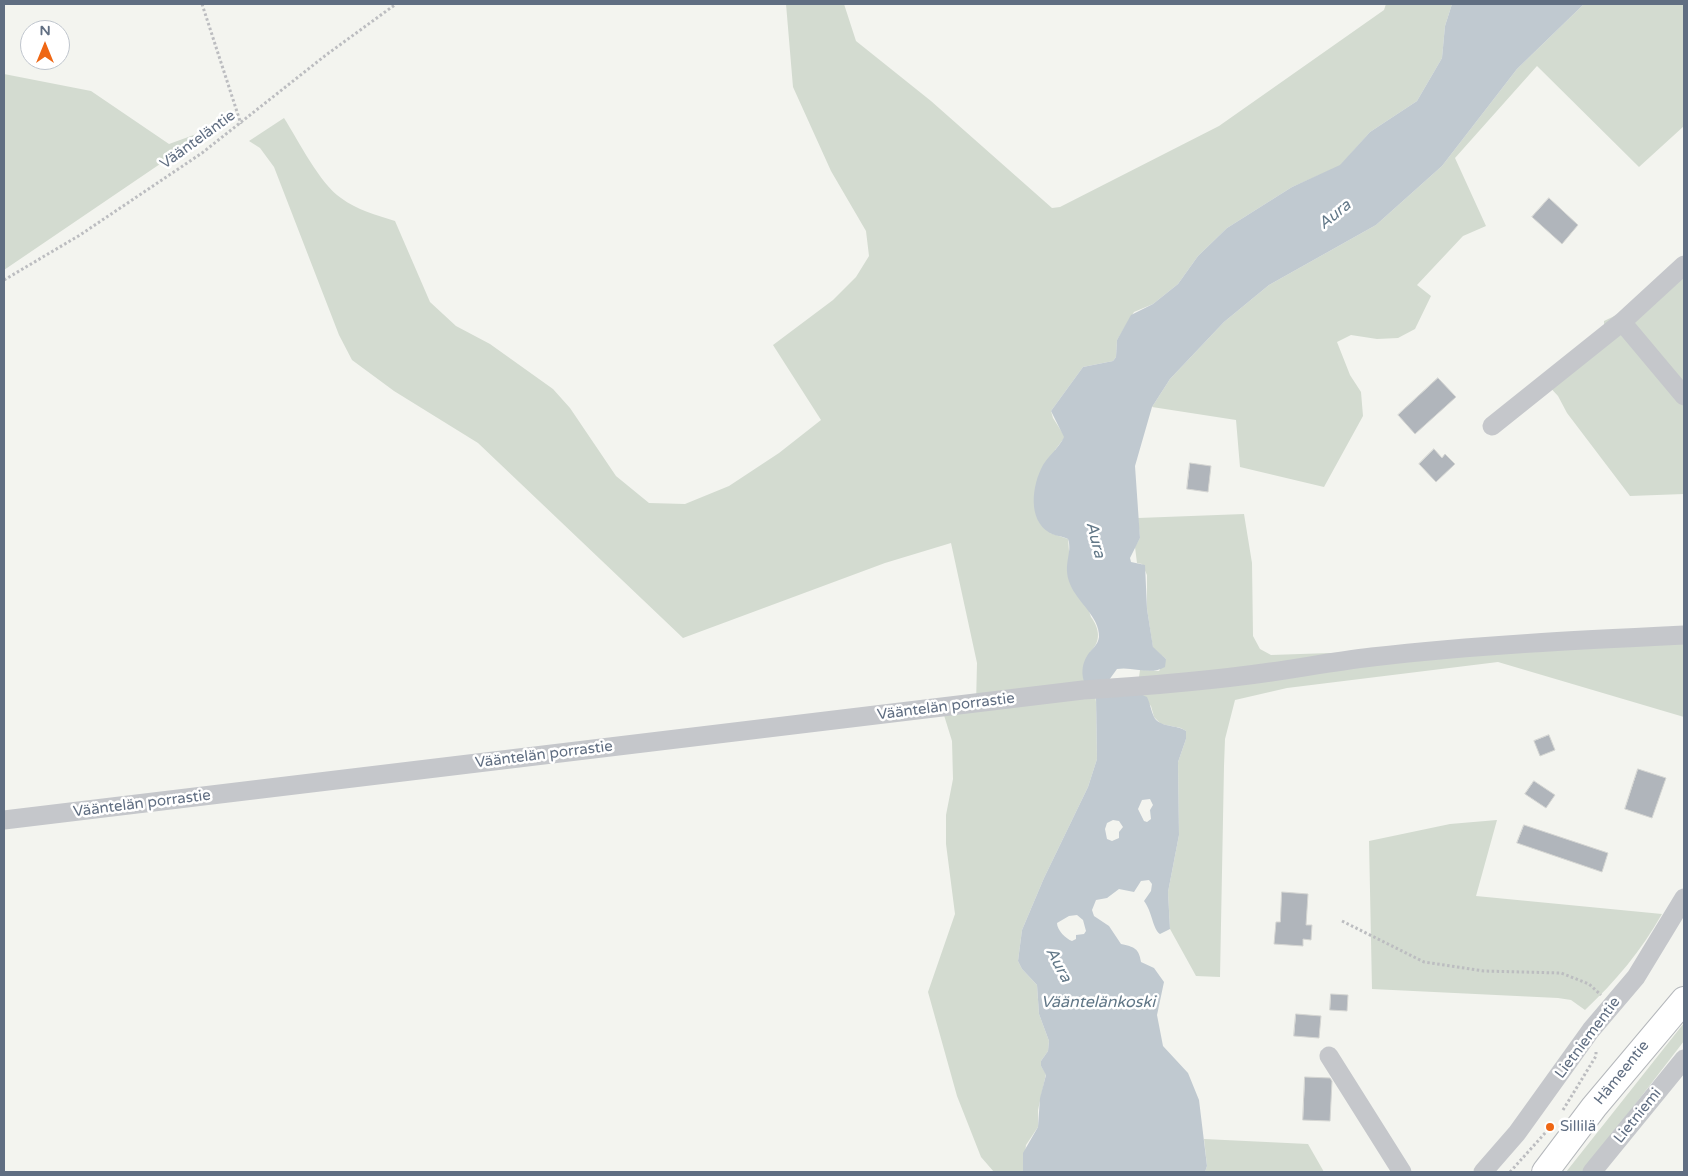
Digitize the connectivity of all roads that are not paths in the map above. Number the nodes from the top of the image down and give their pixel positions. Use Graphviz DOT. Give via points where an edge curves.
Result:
graph roads {
  1 [pos="1684,265"];
  2 [pos="1622,322"];
  3 [pos="1684,396"];
  4 [pos="1492,426"];
  5 [pos="1684,635"];
  6 [pos="4,820"];
  7 [pos="1684,898"];
  8 [pos="1684,1000"];
  9 [pos="1329,1056"];
  10 [pos="1684,1059"];
  11 [pos="1402,1172"];
  12 [pos="1483,1172"];
  13 [pos="1545,1172"];
  14 [pos="1592,1172"];
  1 -- 2 [label="street"];
  2 -- 3 [label="street"];
  2 -- 4 [label="street"];
  5 -- 6 [label="street, Vääntelän porrastie" via="1500,644 1314,664 1272,672 1084,690"];
  7 -- 12 [label="street, Lietniementie" via="1636,977 1611,1004 1517,1133"];
  8 -- 13 [label="highway, Hämeentie" via="1594,1107"];
  9 -- 11 [label="street"];
  10 -- 14 [label="street, Lietniemi"];
}
